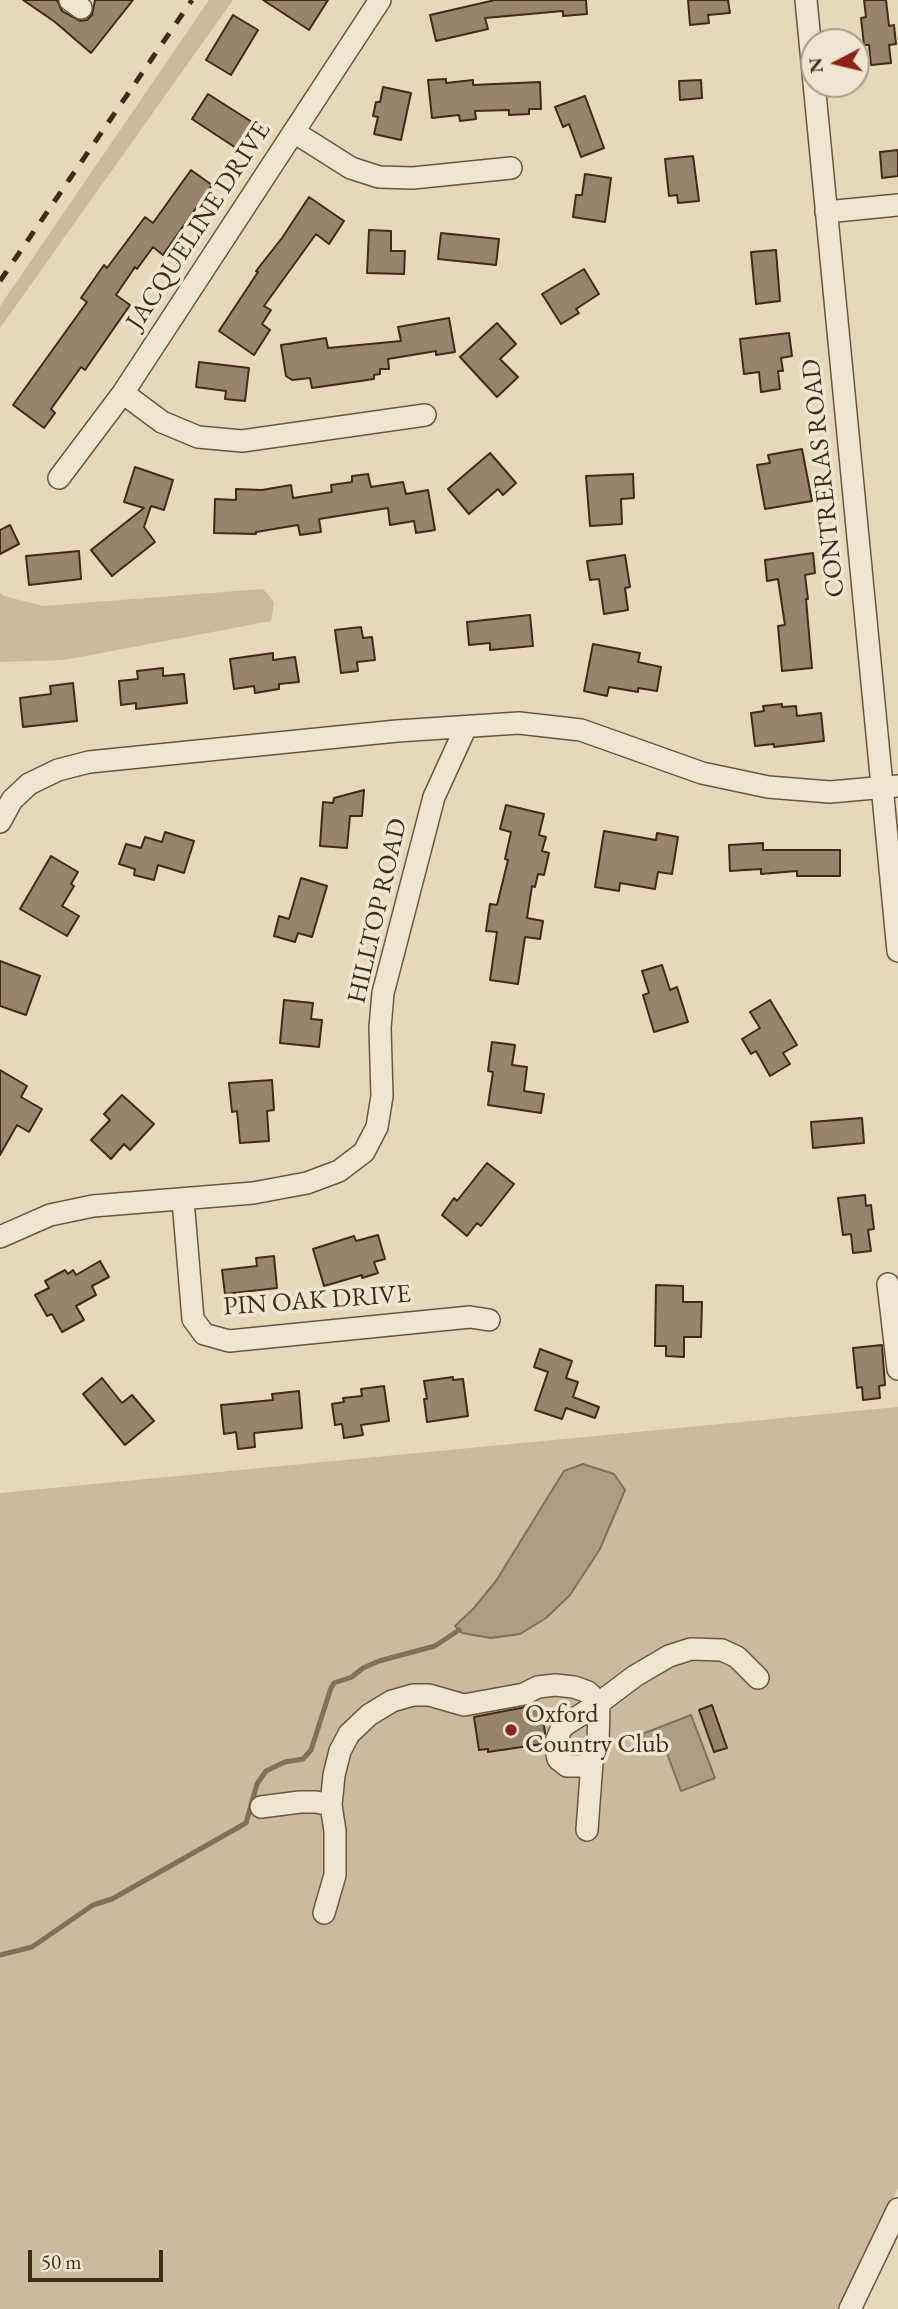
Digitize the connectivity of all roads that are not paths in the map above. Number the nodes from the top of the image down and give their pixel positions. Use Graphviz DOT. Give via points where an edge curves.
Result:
graph roads {
  1 [pos="380,0"];
  2 [pos="806,0"];
  3 [pos="294,132"];
  4 [pos="511,168"];
  5 [pos="898,205"];
  6 [pos="826,212"];
  7 [pos="123,393"];
  8 [pos="425,415"];
  9 [pos="59,478"];
  10 [pos="466,727"];
  11 [pos="890,786"];
  12 [pos="0,822"];
  13 [pos="898,951"];
  14 [pos="183,1199"];
  15 [pos="0,1237"];
  16 [pos="888,1284"];
  17 [pos="489,1320"];
  18 [pos="898,1370"];
  19 [pos="758,1678"];
  20 [pos="599,1703"];
  21 [pos="592,1762"];
  22 [pos="331,1805"];
  23 [pos="261,1807"];
  24 [pos="587,1830"];
  25 [pos="324,1913"];
  26 [pos="898,2209"];
  27 [pos="850,2309"];
  1 -- 3 [label="street, JACQUELINE DRIVE"];
  2 -- 6 [label="street, CONTRERAS ROAD"];
  3 -- 4 [label="street" via="351,167 379,177"];
  3 -- 7 [label="street, JACQUELINE DRIVE"];
  5 -- 6 [label="street"];
  6 -- 11 [label="street, CONTRERAS ROAD"];
  7 -- 8 [label="street" via="162,422 198,437 242,441"];
  7 -- 9 [label="street, JACQUELINE DRIVE"];
  10 -- 11 [label="street" via="519,723 580,730 702,773 768,787 830,792"];
  10 -- 12 [label="street" via="89,762 29,784 12,800"];
  10 -- 14 [label="street, HILLTOP ROAD" via="434,797 383,993 382,1096 377,1127 364,1152 339,1171 307,1183"];
  11 -- 13 [label="street, CONTRERAS ROAD"];
  14 -- 15 [label="street, HILLTOP ROAD" via="93,1206 50,1215"];
  14 -- 17 [label="street, PIN OAK DRIVE" via="193,1320 204,1334 229,1341 470,1317"];
  16 -- 18 [label="street"];
  19 -- 20 [label="street" via="737,1657 722,1650 691,1649 669,1656"];
  20 -- 21 [label="street" via="598,1746"];
  20 -- 21 [label="street" via="562,1727 555,1744 558,1759 567,1766"];
  20 -- 22 [label="street" via="588,1692 555,1685 464,1705 429,1695 392,1701 349,1734 340,1751"];
  21 -- 24 [label="street"];
  22 -- 23 [label="street" via="300,1802"];
  22 -- 25 [label="street" via="335,1875"];
  26 -- 27 [label="street"];
}
